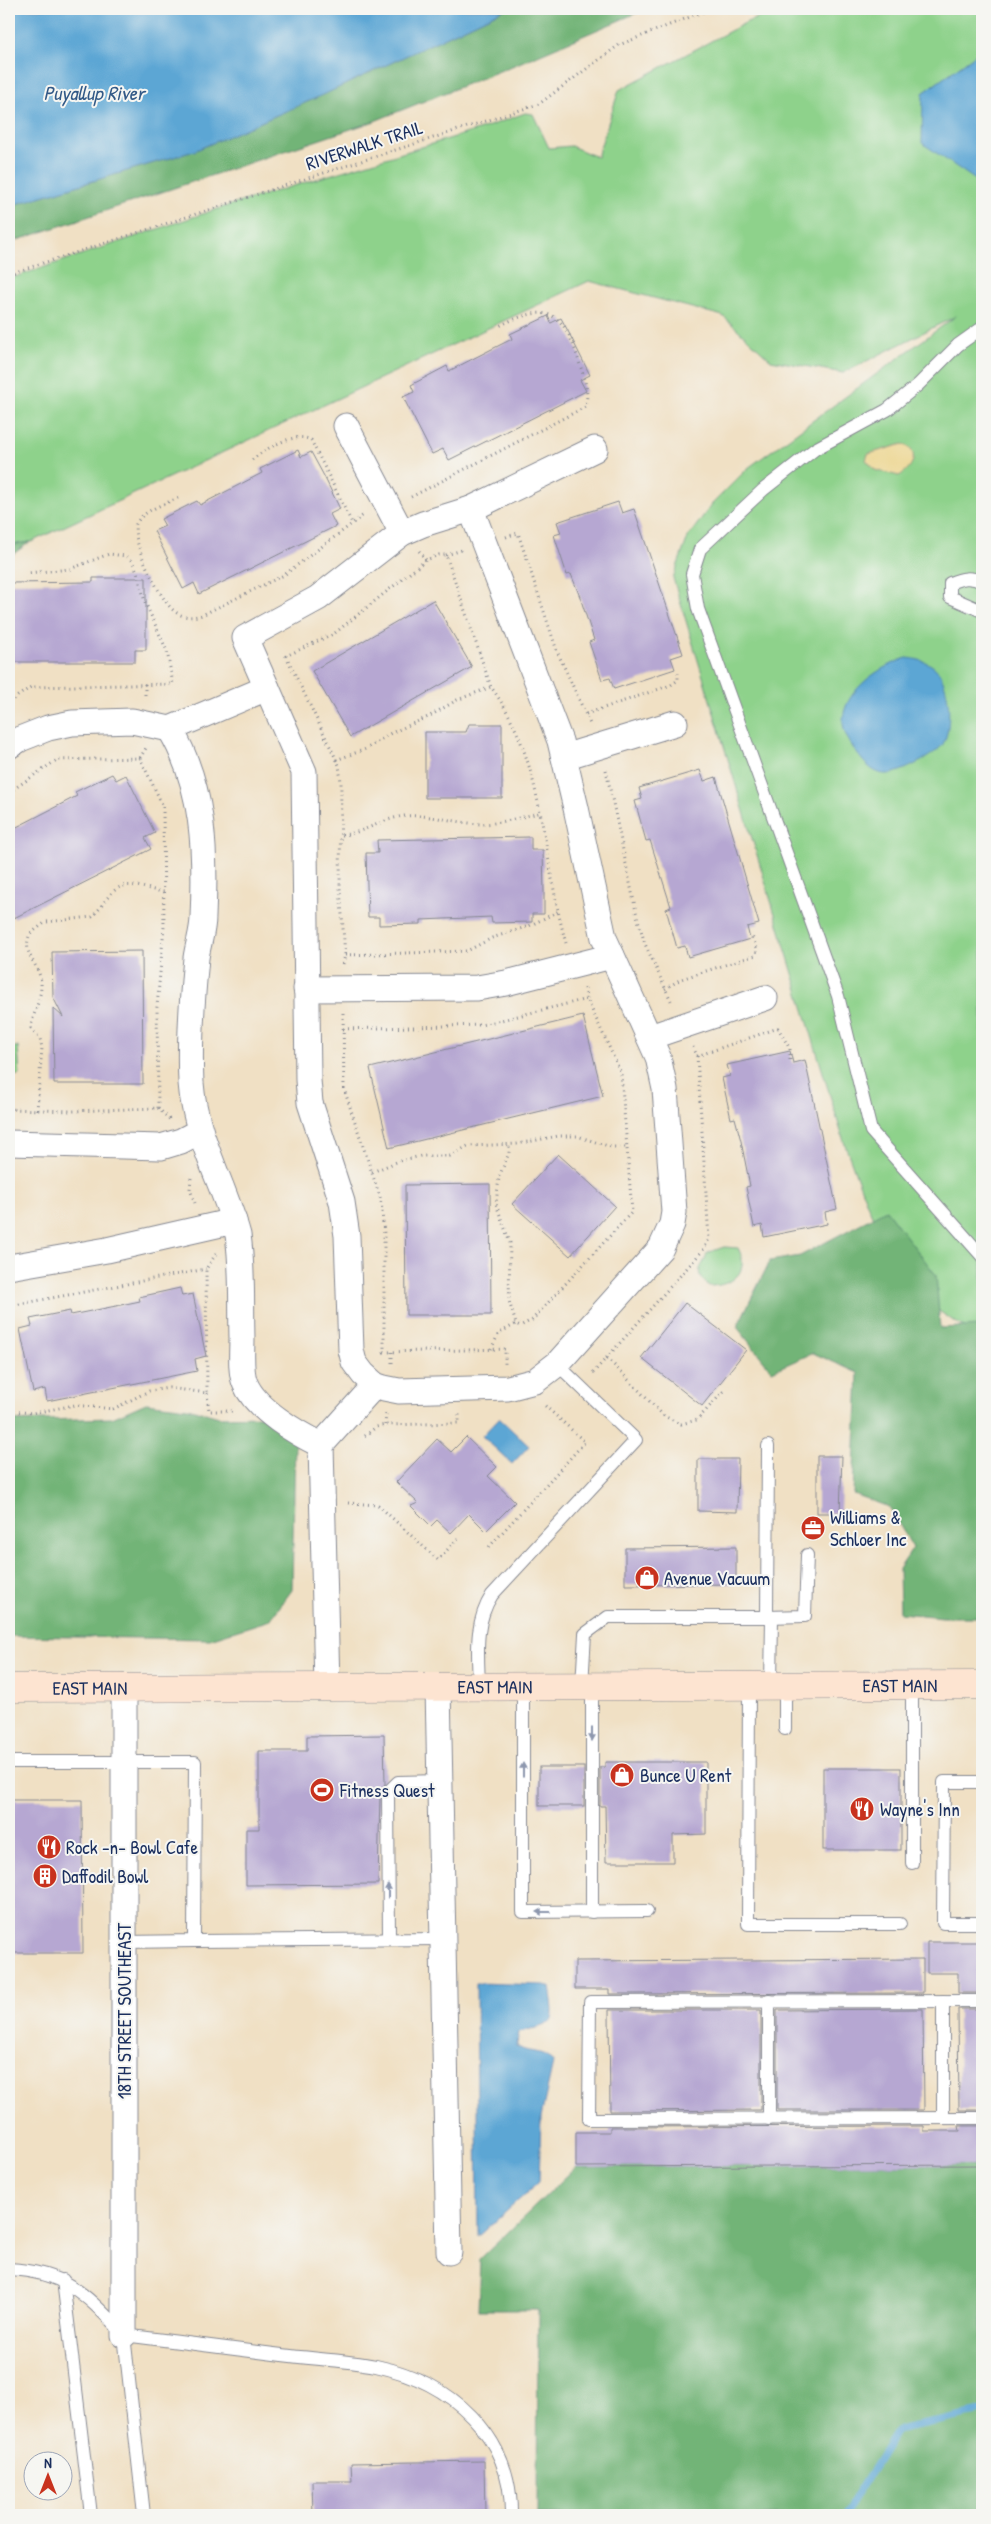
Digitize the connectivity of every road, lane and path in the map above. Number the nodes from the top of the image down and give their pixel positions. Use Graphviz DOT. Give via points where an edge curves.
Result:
graph roads {
  1 [pos="710,9"];
  2 [pos="9,274"];
  3 [pos="982,328"];
  4 [pos="346,426"];
  5 [pos="595,449"];
  6 [pos="252,460"];
  7 [pos="471,509"];
  8 [pos="352,523"];
  9 [pos="402,534"];
  10 [pos="28,573"];
  11 [pos="982,582"];
  12 [pos="982,611"];
  13 [pos="678,673"];
  14 [pos="491,687"];
  15 [pos="267,688"];
  16 [pos="9,702"];
  17 [pos="586,714"];
  18 [pos="674,723"];
  19 [pos="170,729"];
  20 [pos="9,746"];
  21 [pos="564,757"];
  22 [pos="336,760"];
  23 [pos="9,792"];
  24 [pos="539,813"];
  25 [pos="342,835"];
  26 [pos="164,892"];
  27 [pos="559,911"];
  28 [pos="750,934"];
  29 [pos="345,955"];
  30 [pos="612,956"];
  31 [pos="576,965"];
  32 [pos="306,988"];
  33 [pos="342,988"];
  34 [pos="665,989"];
  35 [pos="764,998"];
  36 [pos="587,999"];
  37 [pos="343,1029"];
  38 [pos="650,1037"];
  39 [pos="697,1056"];
  40 [pos="790,1060"];
  41 [pos="9,1109"];
  42 [pos="37,1110"];
  43 [pos="200,1131"];
  44 [pos="9,1143"];
  45 [pos="509,1144"];
  46 [pos="626,1147"];
  47 [pos="372,1172"];
  48 [pos="234,1221"];
  49 [pos="982,1256"];
  50 [pos="9,1267"];
  51 [pos="9,1306"];
  52 [pos="516,1324"];
  53 [pos="491,1349"];
  54 [pos="607,1358"];
  55 [pos="557,1364"];
  56 [pos="375,1385"];
  57 [pos="522,1386"];
  58 [pos="725,1390"];
  59 [pos="207,1393"];
  60 [pos="255,1396"];
  61 [pos="459,1404"];
  62 [pos="9,1411"];
  63 [pos="362,1438"];
  64 [pos="321,1445"];
  65 [pos="768,1446"];
  66 [pos="348,1495"];
  67 [pos="459,1537"];
  68 [pos="489,1547"];
  69 [pos="807,1555"];
  70 [pos="769,1617"];
  71 [pos="769,1685"];
  72 [pos="912,1685"];
  73 [pos="982,1685"];
  74 [pos="327,1686"];
  75 [pos="438,1686"];
  76 [pos="479,1686"];
  77 [pos="522,1686"];
  78 [pos="587,1686"];
  79 [pos="124,1687"];
  80 [pos="9,1688"];
  81 [pos="785,1729"];
  82 [pos="9,1762"];
  83 [pos="124,1762"];
  84 [pos="440,1781"];
  85 [pos="982,1782"];
  86 [pos="912,1863"];
  87 [pos="647,1911"];
  88 [pos="592,1912"];
  89 [pos="982,1923"];
  90 [pos="900,1924"];
  91 [pos="388,1939"];
  92 [pos="443,1939"];
  93 [pos="194,1941"];
  94 [pos="124,1942"];
  95 [pos="769,2001"];
  96 [pos="943,2001"];
  97 [pos="982,2001"];
  98 [pos="943,2118"];
  99 [pos="982,2118"];
  100 [pos="768,2119"];
  101 [pos="450,2252"];
  102 [pos="9,2269"];
  103 [pos="63,2280"];
  104 [pos="124,2335"];
  105 [pos="91,2515"];
  106 [pos="144,2515"];
  107 [pos="511,2515"];
  1 -- 2 [label="path, RIVERWALK TRAIL" via="620,45 539,104"];
  3 -- 49 [label="lane" via="958,345 887,410 815,449 763,490 700,549 692,574 698,609 838,996 871,1131"];
  4 -- 9 [label="street"];
  5 -- 7 [label="street"];
  6 -- 8 [label="path" via="291,440 311,440"];
  7 -- 9 [label="street"];
  7 -- 21 [label="street"];
  9 -- 15 [label="street" via="318,598 244,638"];
  10 -- 16 [label="path" via="70,568 109,554 126,556 137,571 145,602 167,651 173,684 31,687"];
  11 -- 12 [label="lane" via="962,578 950,583 950,597"];
  13 -- 17 [label="path" via="678,680 670,685"];
  14 -- 22 [label="path" via="457,700 366,749"];
  14 -- 22 [label="path" via="446,555 426,560 335,633 286,656"];
  14 -- 24 [label="path" via="504,702 528,759"];
  15 -- 19 [label="street"];
  15 -- 32 [label="street" via="304,772"];
  18 -- 21 [label="street"];
  19 -- 20 [label="street" via="132,721 72,723 48,728"];
  19 -- 43 [label="street" via="192,776 203,838 203,919 196,963 191,1041 193,1104"];
  21 -- 30 [label="street" via="599,920"];
  22 -- 25 [label="path" via="341,782"];
  23 -- 26 [label="path" via="57,760 140,758 164,806"];
  24 -- 25 [label="path" via="482,824 404,816"];
  24 -- 27 [label="path"];
  25 -- 29 [label="path" via="340,888"];
  26 -- 42 [label="path" via="123,886 114,890 92,917 46,922 30,934 27,950 41,981 39,1004 31,1028 40,1039 42,1048"];
  26 -- 42 [label="path" via="157,1008 158,1108 71,1112"];
  27 -- 29 [label="path" via="468,951"];
  27 -- 31 [label="path" via="569,952"];
  28 -- 34 [label="path" via="757,948 756,955 681,979"];
  29 -- 33 [label="path"];
  30 -- 31 [label="street"];
  30 -- 38 [label="street"];
  31 -- 33 [label="street" via="477,988"];
  31 -- 36 [label="path"];
  32 -- 33 [label="street"];
  32 -- 56 [label="street" via="310,1103 342,1202 347,1236 351,1350 354,1362"];
  33 -- 37 [label="path"];
  35 -- 38 [label="street"];
  36 -- 37 [label="path" via="481,1025"];
  36 -- 46 [label="path" via="621,1073"];
  37 -- 47 [label="path" via="344,1089"];
  38 -- 55 [label="street" via="665,1089 674,1196 672,1224 661,1248"];
  39 -- 40 [label="path" via="778,1028 790,1049"];
  41 -- 42 [label="path"];
  43 -- 44 [label="street" via="181,1141 161,1146"];
  43 -- 48 [label="street"];
  45 -- 46 [label="path" via="577,1136 611,1147"];
  45 -- 47 [label="path" via="468,1146 450,1156 421,1156"];
  45 -- 52 [label="path" via="509,1153 499,1177 496,1204 511,1252 508,1290"];
  46 -- 52 [label="path" via="632,1212 532,1320 524,1326"];
  47 -- 53 [label="path" via="381,1200 384,1234 384,1352"];
  48 -- 50 [label="street" via="107,1250"];
  48 -- 60 [label="street" via="240,1252 245,1383"];
  51 -- 59 [label="path" via="206,1270"];
  52 -- 53 [label="path" via="499,1333"];
  53 -- 57 [label="path" via="505,1349 508,1374"];
  54 -- 58 [label="path" via="664,1416 681,1424 696,1420"];
  55 -- 57 [label="street" via="535,1381"];
  55 -- 76 [label="lane" via="636,1440 492,1594 483,1608 479,1620"];
  56 -- 57 [label="street" via="399,1391"];
  56 -- 64 [label="street"];
  57 -- 68 [label="path" via="585,1442"];
  59 -- 60 [label="path" via="208,1410 235,1411"];
  59 -- 62 [label="path" via="169,1388 149,1391 114,1408 75,1405 33,1413"];
  60 -- 64 [label="street" via="298,1434"];
  61 -- 63 [label="path" via="459,1423 385,1425"];
  64 -- 74 [label="street"];
  65 -- 70 [label="lane"];
  66 -- 67 [label="path" via="348,1504 378,1505 438,1560"];
  69 -- 70 [label="lane" via="805,1616"];
  70 -- 71 [label="lane"];
  70 -- 78 [label="lane" via="608,1617 585,1634"];
  71 -- 72 [label="main road, EAST MAIN"];
  71 -- 78 [label="main road, EAST MAIN"];
  71 -- 81 [label="lane"];
  71 -- 90 [label="lane" via="748,1924"];
  72 -- 73 [label="main road, EAST MAIN"];
  72 -- 86 [label="lane"];
  74 -- 75 [label="main road, EAST MAIN"];
  74 -- 79 [label="main road, EAST MAIN"];
  75 -- 76 [label="main road, EAST MAIN"];
  75 -- 84 [label="street"];
  76 -- 77 [label="main road, EAST MAIN"];
  77 -- 78 [label="main road, EAST MAIN"];
  88 -- 77 [label="lane, one-way" via="523,1912"];
  78 -- 88 [label="lane, one-way"];
  79 -- 80 [label="main road, EAST MAIN"];
  79 -- 83 [label="street, 18TH STREET SOUTHEAST"];
  82 -- 83 [label="lane"];
  83 -- 93 [label="lane" via="195,1762"];
  83 -- 94 [label="street, 18TH STREET SOUTHEAST"];
  91 -- 84 [label="lane, one-way" via="388,1792 398,1782"];
  84 -- 92 [label="street"];
  85 -- 89 [label="lane" via="944,1782 943,1923"];
  87 -- 88 [label="lane"];
  91 -- 92 [label="lane"];
  91 -- 93 [label="lane"];
  92 -- 101 [label="street"];
  93 -- 94 [label="lane"];
  94 -- 104 [label="street, 18TH STREET SOUTHEAST"];
  95 -- 96 [label="lane"];
  95 -- 100 [label="lane"];
  95 -- 100 [label="lane" via="590,2002 589,2109 589,2119"];
  96 -- 97 [label="lane"];
  96 -- 98 [label="lane"];
  98 -- 99 [label="lane"];
  98 -- 100 [label="lane"];
  102 -- 103 [label="lane" via="28,2270"];
  103 -- 104 [label="lane" via="90,2299"];
  103 -- 105 [label="lane"];
  104 -- 106 [label="lane"];
  104 -- 107 [label="lane" via="376,2366 422,2380 455,2401 484,2427 498,2450 508,2478"];
}
